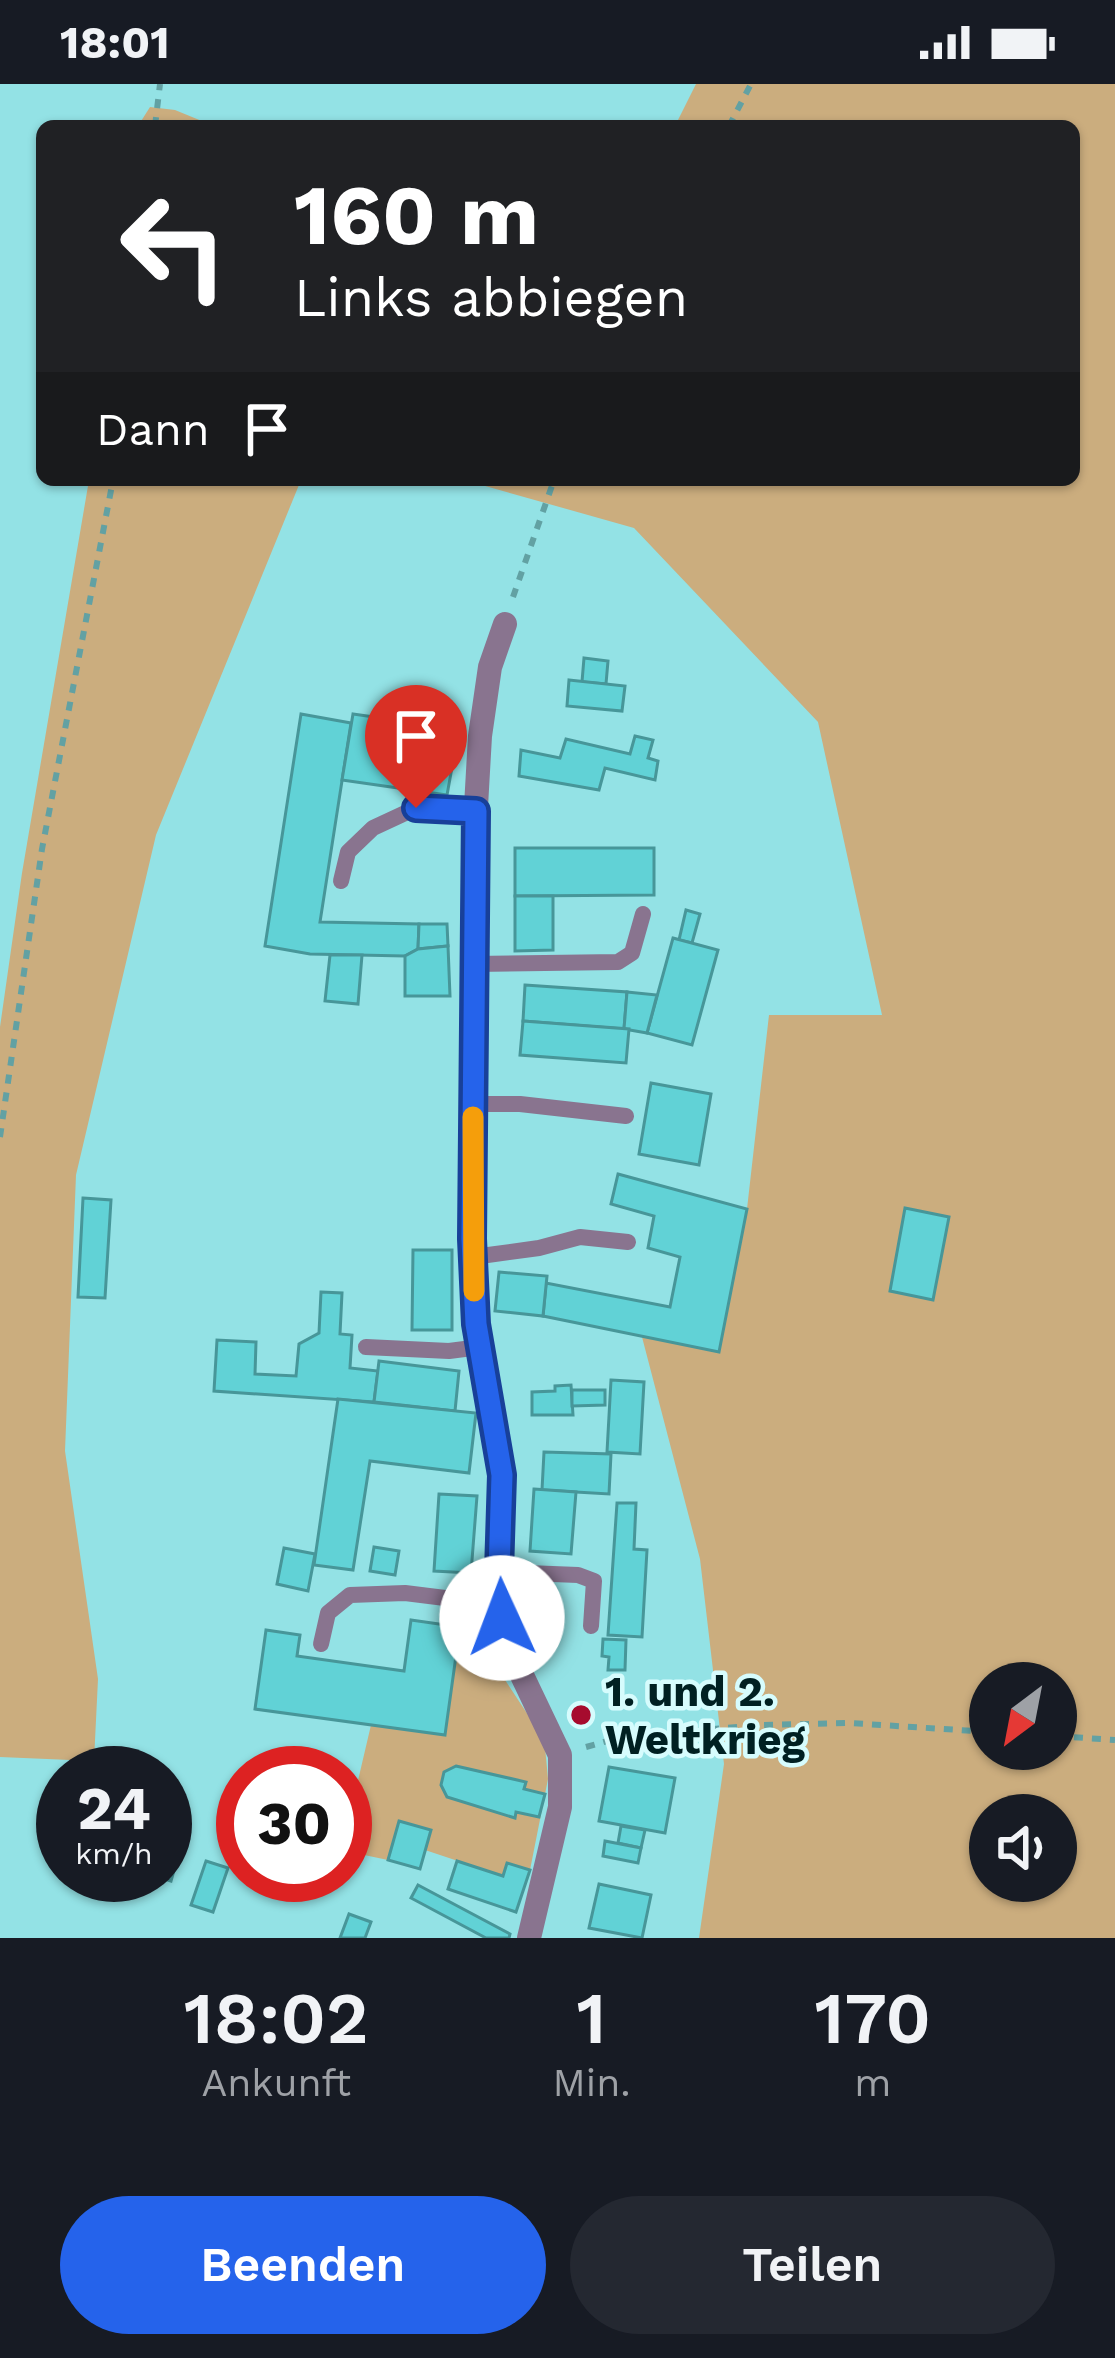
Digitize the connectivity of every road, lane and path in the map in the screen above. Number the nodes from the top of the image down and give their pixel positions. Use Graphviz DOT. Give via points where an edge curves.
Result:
graph roads {
  1 [pos="160,84"];
  2 [pos="751,84"];
  3 [pos="156,120"];
  4 [pos="732,120"];
  5 [pos="112,486"];
  6 [pos="552,486"];
  7 [pos="505,624"];
  8 [pos="476,811"];
  9 [pos="341,881"];
  10 [pos="643,914"];
  11 [pos="474,964"];
  12 [pos="473,1104"];
  13 [pos="626,1115"];
  14 [pos="0,1138"];
  15 [pos="628,1241"];
  16 [pos="473,1257"];
  17 [pos="366,1347"];
  18 [pos="480,1347"];
  19 [pos="499,1572"];
  20 [pos="501,1598"];
  21 [pos="591,1626"];
  22 [pos="321,1644"];
  23 [pos="969,1731"];
  24 [pos="1077,1737"];
  25 [pos="1115,1740"];
  26 [pos="560,1755"];
  27 [pos="529,1938"];
  1 -- 3 [label="path"];
  2 -- 4 [label="path"];
  5 -- 14 [label="path" via="42,849"];
  6 -- 7 [label="path"];
  7 -- 8 [label="street" via="490,667"];
  8 -- 9 [label="lane" via="416,808 374,828 348,852"];
  8 -- 11 [label="street"];
  10 -- 11 [label="lane" via="632,953 618,962"];
  11 -- 12 [label="street"];
  12 -- 13 [label="lane"];
  12 -- 16 [label="street"];
  15 -- 16 [label="lane" via="580,1238"];
  16 -- 18 [label="street"];
  17 -- 18 [label="lane"];
  18 -- 19 [label="street" via="502,1475"];
  19 -- 20 [label="street"];
  19 -- 21 [label="lane" via="594,1581"];
  20 -- 22 [label="lane" via="350,1595 328,1612"];
  20 -- 26 [label="street" via="518,1667"];
  23 -- 26 [label="path" via="763,1725 625,1736"];
  24 -- 25 [label="path"];
  26 -- 27 [label="street" via="560,1807"];
}
